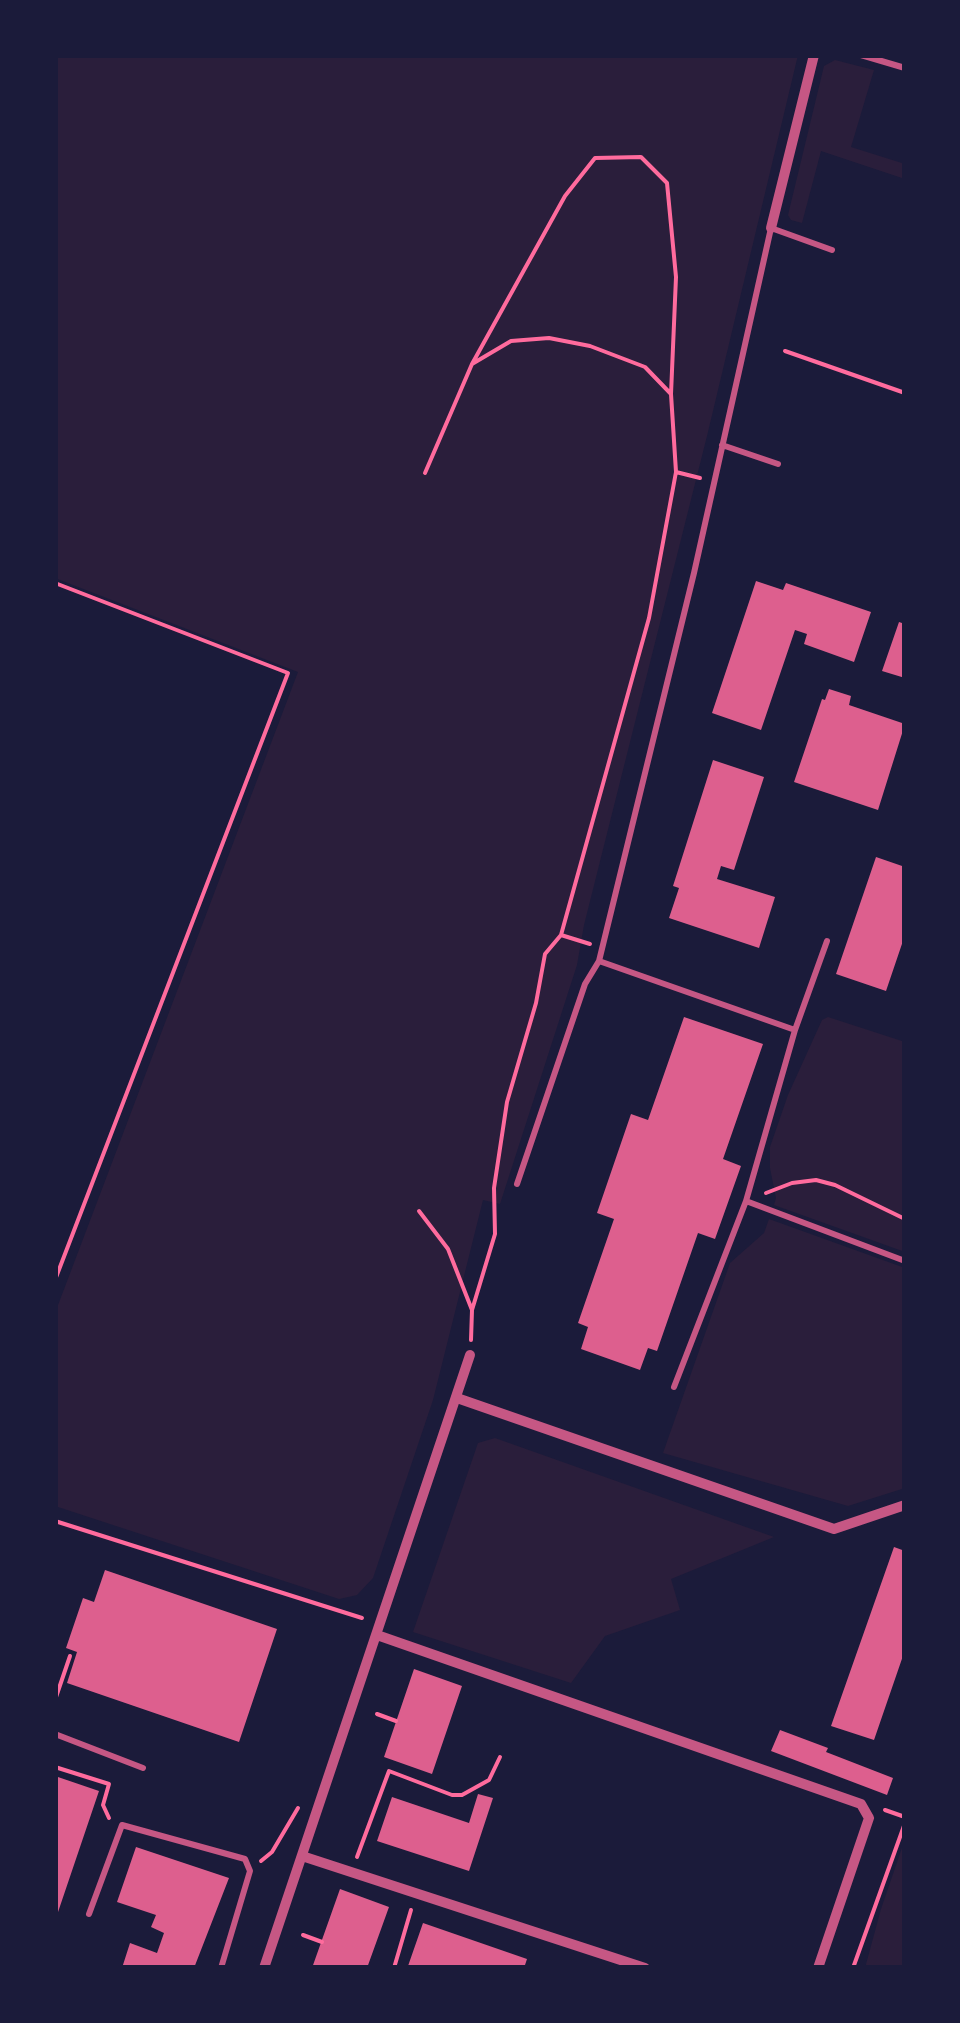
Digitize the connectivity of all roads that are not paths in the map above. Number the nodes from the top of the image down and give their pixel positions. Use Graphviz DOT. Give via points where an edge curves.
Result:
graph roads {
  1 [pos="814,55"];
  2 [pos="861,55"];
  3 [pos="905,68"];
  4 [pos="771,228"];
  5 [pos="832,250"];
  6 [pos="722,445"];
  7 [pos="778,464"];
  8 [pos="826,942"];
  9 [pos="599,961"];
  10 [pos="795,1030"];
  11 [pos="517,1184"];
  12 [pos="746,1201"];
  13 [pos="905,1261"];
  14 [pos="470,1355"];
  15 [pos="674,1388"];
  16 [pos="457,1398"];
  17 [pos="905,1505"];
  18 [pos="378,1630"];
  19 [pos="55,1734"];
  20 [pos="143,1768"];
  21 [pos="302,1856"];
  22 [pos="88,1914"];
  23 [pos="221,1968"];
  24 [pos="264,1968"];
  25 [pos="644,1968"];
  26 [pos="818,1968"];
  1 -- 4 [label="street"];
  2 -- 3 [label="lane"];
  4 -- 5 [label="lane"];
  4 -- 6 [label="lane"];
  6 -- 7 [label="lane"];
  6 -- 9 [label="lane"];
  8 -- 10 [label="lane"];
  9 -- 10 [label="lane"];
  9 -- 11 [label="lane" via="585,984"];
  10 -- 12 [label="lane"];
  12 -- 13 [label="lane"];
  12 -- 15 [label="lane"];
  14 -- 16 [label="street"];
  16 -- 17 [label="street" via="834,1530"];
  16 -- 18 [label="street"];
  18 -- 21 [label="street"];
  18 -- 26 [label="street" via="861,1804 869,1818"];
  19 -- 20 [label="lane"];
  21 -- 24 [label="street"];
  21 -- 25 [label="street"];
  22 -- 23 [label="lane" via="122,1825 245,1860 250,1872"];
}
